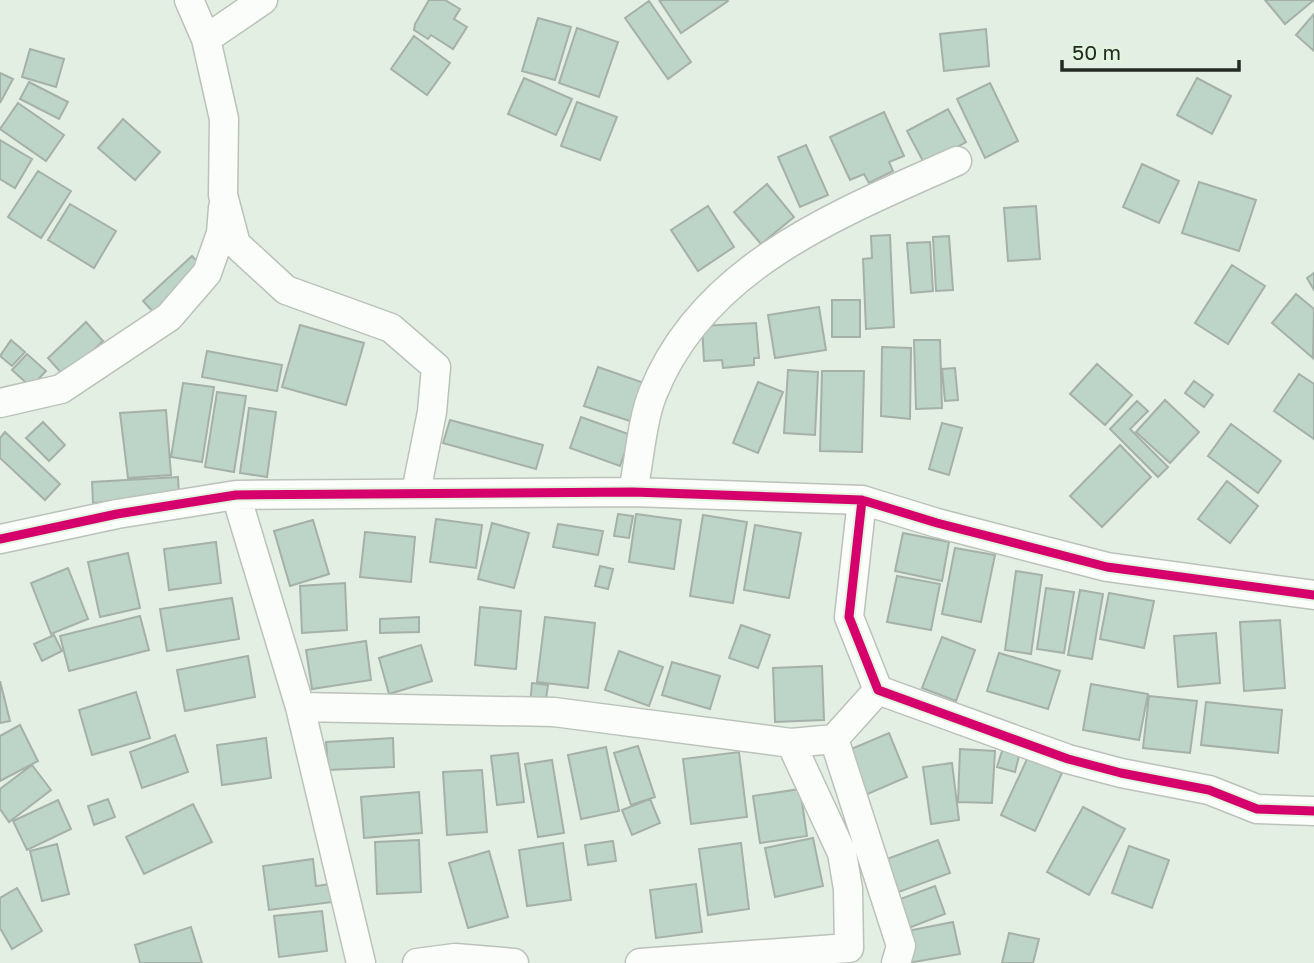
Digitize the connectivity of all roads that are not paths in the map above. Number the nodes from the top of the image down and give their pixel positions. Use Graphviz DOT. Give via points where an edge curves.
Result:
graph roads {
  1 [pos="189,0"];
  2 [pos="263,0"];
  3 [pos="206,39"];
  4 [pos="957,162"];
  5 [pos="223,195"];
  6 [pos="0,403"];
  7 [pos="416,492"];
  8 [pos="634,492"];
  9 [pos="236,495"];
  10 [pos="862,500"];
  11 [pos="0,539"];
  12 [pos="1314,595"];
  13 [pos="878,690"];
  14 [pos="300,707"];
  15 [pos="834,738"];
  16 [pos="791,743"];
  17 [pos="1314,811"];
  18 [pos="849,948"];
  19 [pos="361,963"];
  20 [pos="417,963"];
  21 [pos="514,963"];
  22 [pos="640,963"];
  23 [pos="807,963"];
  24 [pos="897,963"];
  1 -- 3 [label="street"];
  2 -- 3 [label="street"];
  3 -- 5 [label="street" via="224,120"];
  4 -- 8 [label="street" via="829,219 756,263 688,330 652,394"];
  5 -- 6 [label="street" via="221,233 207,273 169,317 61,389"];
  5 -- 7 [label="street" via="236,244 286,290 391,327 436,367"];
  7 -- 8 [label="street"];
  7 -- 9 [label="street"];
  8 -- 10 [label="street"];
  9 -- 11 [label="street"];
  9 -- 14 [label="street"];
  10 -- 12 [label="street" via="1107,567"];
  10 -- 13 [label="street" via="849,617"];
  13 -- 15 [label="street"];
  13 -- 17 [label="street" via="1121,774 1209,790 1257,809"];
  14 -- 16 [label="street" via="554,712"];
  14 -- 19 [label="street"];
  15 -- 16 [label="street"];
  15 -- 24 [label="street" via="901,946"];
  16 -- 18 [label="street" via="842,853"];
  18 -- 22 [label="street"];
  18 -- 23 [label="street"];
  20 -- 21 [label="street" via="455,958"];
}
